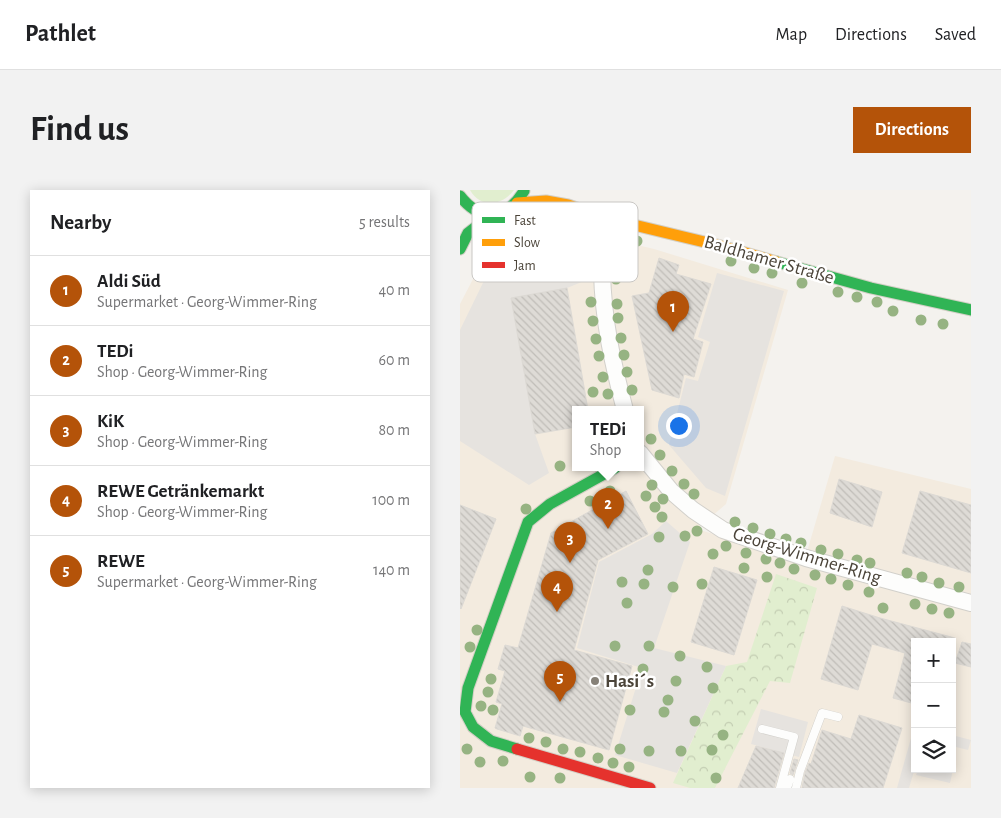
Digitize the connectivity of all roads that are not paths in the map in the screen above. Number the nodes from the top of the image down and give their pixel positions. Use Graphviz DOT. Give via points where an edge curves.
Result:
graph roads {
  1 [pos="524,190"];
  2 [pos="541,190"];
  3 [pos="463,201"];
  4 [pos="517,202"];
  5 [pos="552,202"];
  6 [pos="563,202"];
  7 [pos="461,224"];
  8 [pos="638,226"];
  9 [pos="472,230"];
  10 [pos="460,249"];
  11 [pos="603,282"];
  12 [pos="971,310"];
  13 [pos="624,406"];
  14 [pos="644,458"];
  15 [pos="609,471"];
  16 [pos="971,603"];
  17 [pos="838,717"];
  18 [pos="762,729"];
  19 [pos="790,779"];
  20 [pos="650,788"];
  21 [pos="780,788"];
  22 [pos="787,788"];
  23 [pos="796,788"];
  1 -- 4 [label="street"];
  2 -- 6 [label="street, Baldhamer Straße"];
  3 -- 7 [label="street"];
  4 -- 5 [label="street, Baldhamer Straße"];
  8 -- 12 [label="street, Baldhamer Straße" via="871,288"];
  9 -- 10 [label="street"];
  11 -- 13 [label="street" via="610,353"];
  14 -- 16 [label="street, Georg-Wimmer-Ring" via="671,491 723,530 806,558"];
  15 -- 20 [label="street" via="550,504 528,522 468,688 465,712 473,727 491,742"];
  17 -- 23 [label="lane" via="822,713"];
  18 -- 21 [label="lane" via="794,737"];
  19 -- 22 [label="lane"];
}
